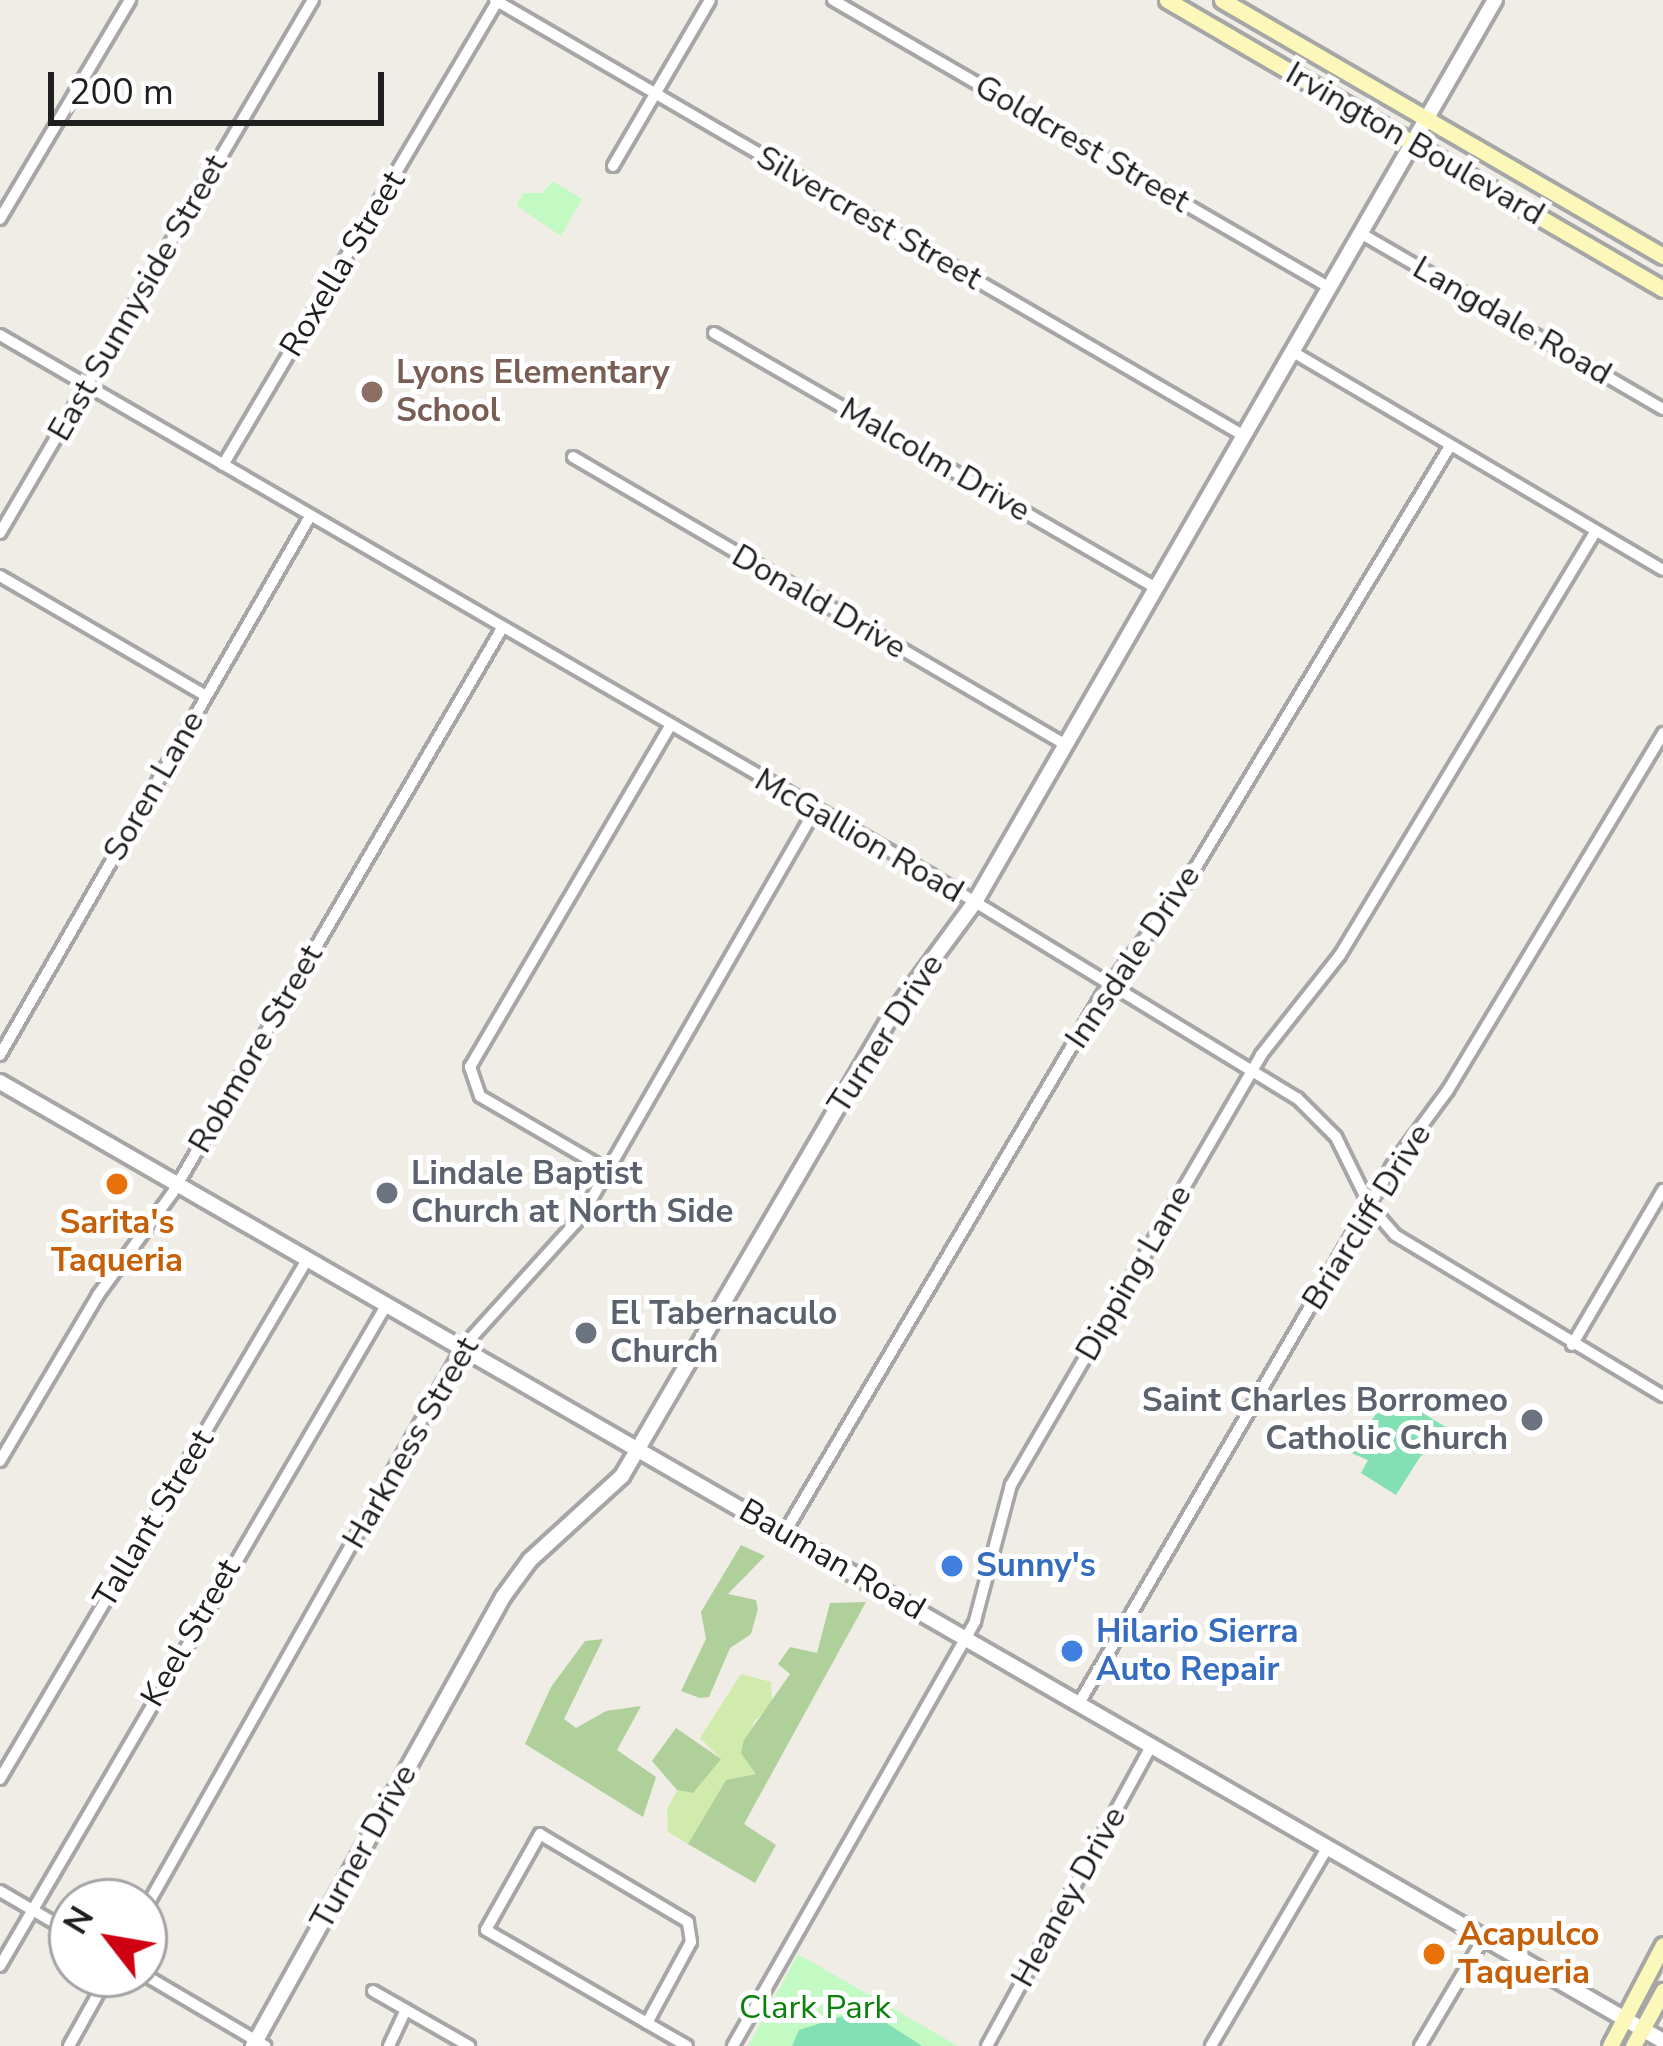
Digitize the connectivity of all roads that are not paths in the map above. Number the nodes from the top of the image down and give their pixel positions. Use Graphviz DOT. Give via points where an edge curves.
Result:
graph roads {
  1 [pos="130,0"];
  2 [pos="313,0"];
  3 [pos="497,0"];
  4 [pos="710,0"];
  5 [pos="833,0"];
  6 [pos="1167,0"];
  7 [pos="1222,0"];
  8 [pos="1495,0"];
  9 [pos="1294,43"];
  10 [pos="1282,68"];
  11 [pos="655,94"];
  12 [pos="1428,119"];
  13 [pos="1414,145"];
  14 [pos="613,166"];
  15 [pos="0,219"];
  16 [pos="1602,221"];
  17 [pos="1362,234"];
  18 [pos="1588,245"];
  19 [pos="1663,256"];
  20 [pos="1330,288"];
  21 [pos="1663,289"];
  22 [pos="714,333"];
  23 [pos="0,335"];
  24 [pos="1293,352"];
  25 [pos="86,385"];
  26 [pos="1663,409"];
  27 [pos="1244,436"];
  28 [pos="1450,446"];
  29 [pos="573,457"];
  30 [pos="223,465"];
  31 [pos="309,518"];
  32 [pos="1596,531"];
  33 [pos="0,533"];
  34 [pos="1663,570"];
  35 [pos="0,576"];
  36 [pos="1156,588"];
  37 [pos="501,630"];
  38 [pos="206,695"];
  39 [pos="670,728"];
  40 [pos="1663,733"];
  41 [pos="1066,746"];
  42 [pos="815,810"];
  43 [pos="975,902"];
  44 [pos="1110,982"];
  45 [pos="0,1055"];
  46 [pos="1252,1070"];
  47 [pos="0,1082"];
  48 [pos="607,1170"];
  49 [pos="177,1184"];
  50 [pos="1663,1190"];
  51 [pos="1370,1206"];
  52 [pos="308,1258"];
  53 [pos="387,1304"];
  54 [pos="1572,1345"];
  55 [pos="463,1347"];
  56 [pos="1663,1396"];
  57 [pos="639,1448"];
  58 [pos="0,1461"];
  59 [pos="784,1532"];
  60 [pos="965,1637"];
  61 [pos="1078,1705"];
  62 [pos="1150,1748"];
  63 [pos="0,1779"];
  64 [pos="1326,1850"];
  65 [pos="163,1878"];
  66 [pos="0,1891"];
  67 [pos="31,1909"];
  68 [pos="48,1919"];
  69 [pos="1482,1941"];
  70 [pos="1663,1945"];
  71 [pos="0,1966"];
  72 [pos="168,1990"];
  73 [pos="373,1990"];
  74 [pos="1663,1991"];
  75 [pos="96,1998"];
  76 [pos="406,2010"];
  77 [pos="1624,2020"];
  78 [pos="647,2023"];
  79 [pos="1642,2029"];
  80 [pos="1663,2041"];
  81 [pos="258,2044"];
  82 [pos="69,2046"];
  83 [pos="389,2046"];
  84 [pos="469,2046"];
  85 [pos="687,2046"];
  86 [pos="734,2046"];
  87 [pos="987,2046"];
  88 [pos="1210,2046"];
  89 [pos="1420,2046"];
  90 [pos="1610,2046"];
  91 [pos="1633,2046"];
  1 -- 15 [label="street"];
  2 -- 25 [label="street, East Sunnyside Street"];
  3 -- 11 [label="street, Silvercrest Street"];
  3 -- 30 [label="street, Roxella Street"];
  4 -- 11 [label="street"];
  5 -- 20 [label="street, Goldcrest Street"];
  6 -- 10 [label="main road, Irvington Boulevard"];
  7 -- 9 [label="main road, Irvington Boulevard"];
  8 -- 12 [label="street, Turner Drive"];
  9 -- 10 [label="main road"];
  9 -- 12 [label="main road, Irvington Boulevard"];
  10 -- 13 [label="main road, Irvington Boulevard"];
  11 -- 14 [label="street"];
  11 -- 27 [label="street, Silvercrest Street"];
  12 -- 13 [label="street, Turner Drive"];
  12 -- 16 [label="main road, Irvington Boulevard"];
  13 -- 17 [label="street, Turner Drive"];
  13 -- 18 [label="main road, Irvington Boulevard"];
  16 -- 18 [label="main road"];
  16 -- 19 [label="main road, Irvington Boulevard"];
  17 -- 20 [label="street, Turner Drive"];
  17 -- 26 [label="street, Langdale Road"];
  18 -- 21 [label="main road, Irvington Boulevard"];
  20 -- 24 [label="street, Turner Drive"];
  22 -- 36 [label="street, Malcolm Drive"];
  23 -- 25 [label="street, McGallion Road"];
  24 -- 27 [label="street, Turner Drive"];
  24 -- 28 [label="street"];
  25 -- 30 [label="street, McGallion Road"];
  25 -- 33 [label="street, East Sunnyside Street"];
  27 -- 36 [label="street, Turner Drive"];
  28 -- 32 [label="street"];
  28 -- 44 [label="street, Innsdale Drive" via="1187,882"];
  29 -- 41 [label="street, Donald Drive"];
  30 -- 31 [label="street, McGallion Road"];
  31 -- 37 [label="street, McGallion Road"];
  31 -- 38 [label="street, Soren Lane"];
  32 -- 34 [label="street"];
  32 -- 46 [label="street, Dipping Lane" via="1340,955"];
  35 -- 38 [label="street"];
  36 -- 41 [label="street, Turner Drive"];
  37 -- 39 [label="street, McGallion Road"];
  37 -- 49 [label="street, Robmore Street"];
  38 -- 45 [label="street, Soren Lane"];
  39 -- 42 [label="street, McGallion Road"];
  39 -- 48 [label="street" via="470,1066 481,1096"];
  40 -- 51 [label="street, Briarcliff Drive"];
  41 -- 43 [label="street, Turner Drive"];
  42 -- 43 [label="street, McGallion Road"];
  42 -- 48 [label="street, Harkness Street"];
  43 -- 44 [label="street, McGallion Road"];
  43 -- 57 [label="street, Turner Drive" via="890,1019"];
  44 -- 46 [label="street, McGallion Road"];
  44 -- 59 [label="street, Innsdale Drive"];
  46 -- 51 [label="street, McGallion Road" via="1320,1117"];
  46 -- 60 [label="street, Dipping Lane" via="1011,1485 990,1584"];
  47 -- 49 [label="street, Bauman Road"];
  48 -- 55 [label="street, Harkness Street" via="566,1237"];
  49 -- 52 [label="street, Bauman Road"];
  49 -- 58 [label="street, Robmore Street" via="98,1294"];
  50 -- 54 [label="street"];
  51 -- 54 [label="street, McGallion Road" via="1428,1261"];
  51 -- 61 [label="street, Briarcliff Drive"];
  52 -- 53 [label="street, Bauman Road"];
  52 -- 63 [label="street, Tallant Street"];
  53 -- 55 [label="street, Bauman Road"];
  53 -- 67 [label="street, Keel Street"];
  54 -- 56 [label="street, McGallion Road"];
  55 -- 57 [label="street, Bauman Road"];
  55 -- 65 [label="street, Harkness Street"];
  57 -- 59 [label="street, Bauman Road"];
  57 -- 81 [label="street, Turner Drive" via="607,1495 515,1578"];
  59 -- 60 [label="street, Bauman Road"];
  60 -- 61 [label="street, Bauman Road"];
  60 -- 86 [label="street, Dipping Lane"];
  61 -- 62 [label="street, Bauman Road"];
  62 -- 64 [label="street, Bauman Road"];
  62 -- 87 [label="street, Heaney Drive"];
  64 -- 69 [label="street, Bauman Road"];
  64 -- 88 [label="street"];
  66 -- 67 [label="street"];
  67 -- 68 [label="street"];
  67 -- 71 [label="street, Keel Street"];
  69 -- 77 [label="street, Bauman Road"];
  69 -- 89 [label="street"];
  70 -- 77 [label="main road"];
  72 -- 81 [label="street"];
  73 -- 76 [label="street"];
  74 -- 79 [label="main road"];
  75 -- 82 [label="street"];
  76 -- 83 [label="street"];
  76 -- 84 [label="street"];
  77 -- 79 [label="street, Bauman Road"];
  77 -- 90 [label="main road"];
  78 -- 78 [label="street" via="486,1930 540,1834 688,1922 692,1942"];
  78 -- 85 [label="street"];
  79 -- 80 [label="street, Bauman Road"];
  79 -- 91 [label="main road"];
}
